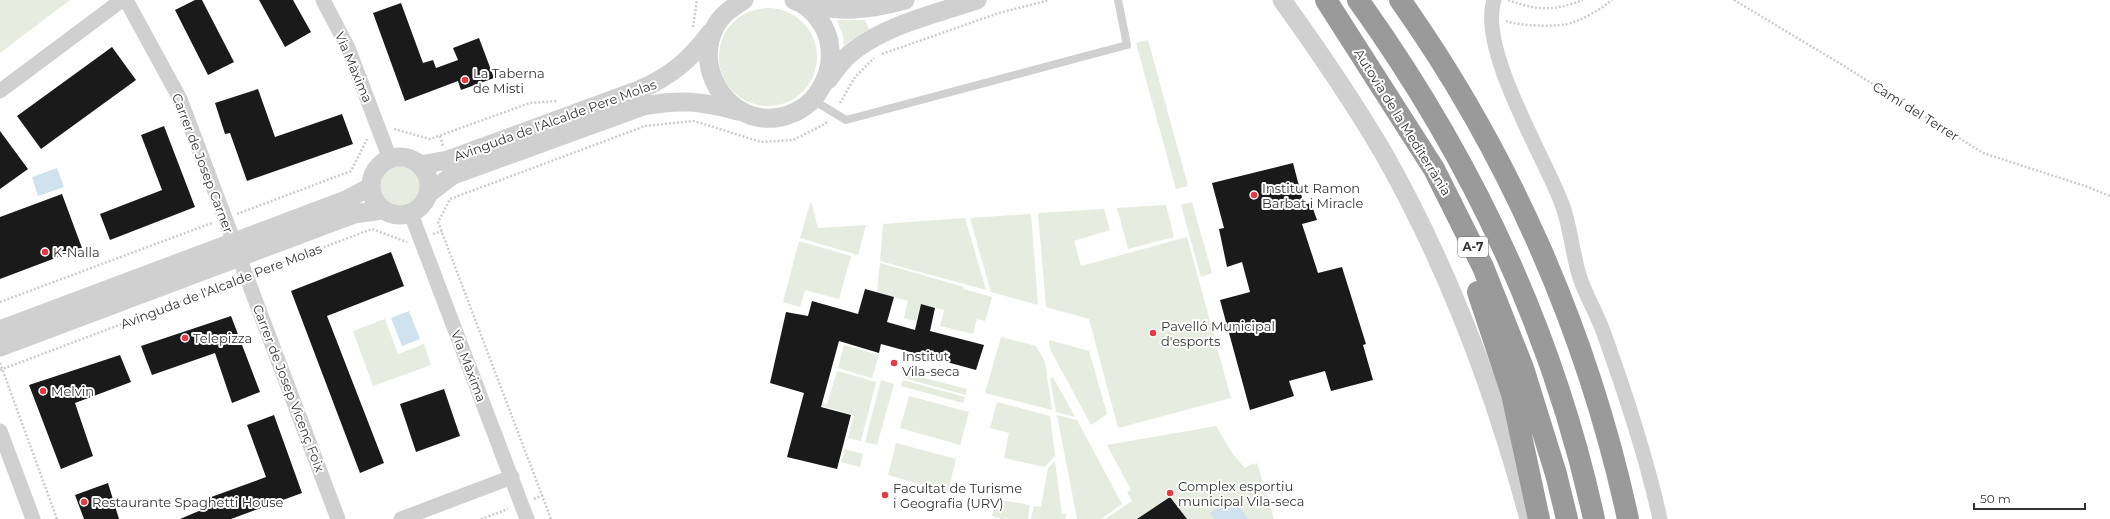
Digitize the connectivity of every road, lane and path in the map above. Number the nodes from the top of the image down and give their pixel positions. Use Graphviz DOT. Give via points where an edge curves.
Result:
graph roads {
  1 [pos="122,0"];
  2 [pos="126,0"];
  3 [pos="323,0"];
  4 [pos="697,0"];
  5 [pos="744,0"];
  6 [pos="905,0"];
  7 [pos="978,0"];
  8 [pos="1118,0"];
  9 [pos="1282,0"];
  10 [pos="1326,0"];
  11 [pos="1358,0"];
  12 [pos="1400,0"];
  13 [pos="1494,0"];
  14 [pos="1508,0"];
  15 [pos="1583,0"];
  16 [pos="1612,0"];
  17 [pos="1734,0"];
  18 [pos="796,1"];
  19 [pos="1492,16"];
  20 [pos="707,24"];
  21 [pos="694,27"];
  22 [pos="689,32"];
  23 [pos="824,84"];
  24 [pos="0,92"];
  25 [pos="813,100"];
  26 [pos="561,101"];
  27 [pos="743,112"];
  28 [pos="440,136"];
  29 [pos="390,159"];
  30 [pos="420,165"];
  31 [pos="1434,169"];
  32 [pos="370,186"];
  33 [pos="428,194"];
  34 [pos="460,196"];
  35 [pos="2110,196"];
  36 [pos="382,210"];
  37 [pos="411,214"];
  38 [pos="442,231"];
  39 [pos="420,238"];
  40 [pos="237,249"];
  41 [pos="247,276"];
  42 [pos="0,330"];
  43 [pos="0,347"];
  44 [pos="0,363"];
  45 [pos="1,370"];
  46 [pos="1566,407"];
  47 [pos="0,431"];
  48 [pos="512,477"];
  49 [pos="33,519"];
  50 [pos="57,519"];
  51 [pos="338,519"];
  52 [pos="401,519"];
  53 [pos="527,519"];
  54 [pos="551,519"];
  55 [pos="1529,519"];
  56 [pos="1539,519"];
  57 [pos="1567,519"];
  58 [pos="1594,519"];
  59 [pos="1607,519"];
  60 [pos="1628,519"];
  61 [pos="1660,519"];
  1 -- 24 [label="street"];
  2 -- 40 [label="street, Carrer de Josep Carner" via="180,99"];
  3 -- 29 [label="street, Via Màxima" via="348,48"];
  4 -- 21 [label="path"];
  5 -- 20 [label="street, Avinguda de l'Alcalde Pere Molas"];
  6 -- 18 [label="street" via="852,10 826,9"];
  7 -- 23 [label="street" via="875,36 851,53"];
  8 -- 25 [label="lane" via="1127,45 846,120"];
  9 -- 55 [label="street" via="1341,85 1383,154 1440,264 1466,324 1500,417"];
  10 -- 31 [label="highway, Autovia de la Mediterrània / A-7"];
  11 -- 46 [label="highway, Autovia de la Mediterrània / A-7" via="1421,93 1474,188 1531,311"];
  12 -- 60 [label="highway" via="1439,57 1466,103 1539,247 1590,380"];
  13 -- 19 [label="street"];
  14 -- 15 [label="path" via="1544,9 1560,8"];
  16 -- 19 [label="path" via="1573,23 1513,23"];
  17 -- 35 [label="path, Camí del Terrer" via="1982,153"];
  18 -- 23 [label="street" via="814,14 825,29 830,47 830,66"];
  19 -- 61 [label="street" via="1500,57 1518,112 1569,224 1580,277 1602,330 1623,392 1645,459"];
  20 -- 21 [label="path"];
  20 -- 27 [label="street" via="708,66 714,85 726,101"];
  20 -- 30 [label="street, Avinguda de l'Alcalde Pere Molas" via="697,51 662,80 448,160"];
  21 -- 22 [label="path"];
  23 -- 25 [label="street"];
  25 -- 27 [label="street" via="798,112 780,118 761,118"];
  26 -- 28 [label="path, Avinguda de l'Alcalde Pere Molas" via="530,103"];
  27 -- 33 [label="street, Avinguda de l'Alcalde Pere Molas" via="692,102 671,101 643,106 453,175"];
  29 -- 30 [label="street" via="406,158"];
  29 -- 32 [label="street" via="376,169"];
  30 -- 33 [label="street" via="428,178"];
  31 -- 56 [label="highway" via="1441,201 1485,310 1512,394"];
  31 -- 57 [label="highway, Autovia de la Mediterrània / A-7" via="1480,260 1506,322 1540,420"];
  32 -- 36 [label="street" via="372,195"];
  32 -- 40 [label="street, Avinguda de l'Alcalde Pere Molas" via="346,200"];
  33 -- 37 [label="street" via="425,202"];
  34 -- 38 [label="path, Via Màxima" via="450,199 438,222"];
  36 -- 37 [label="street" via="396,216"];
  36 -- 40 [label="street, Avinguda de l'Alcalde Pere Molas" via="354,214"];
  37 -- 39 [label="street, Via Màxima"];
  38 -- 39 [label="path, Avinguda de l'Alcalde Pere Molas"];
  38 -- 54 [label="path, Via Màxima"];
  39 -- 41 [label="path, Avinguda de l'Alcalde Pere Molas" via="406,242 372,229"];
  39 -- 48 [label="street, Via Màxima"];
  40 -- 41 [label="street, Carrer de Josep Vicenç Foix"];
  40 -- 42 [label="street, Avinguda de l'Alcalde Pere Molas"];
  40 -- 43 [label="street, Avinguda de l'Alcalde Pere Molas"];
  41 -- 45 [label="path, Avinguda de l'Alcalde Pere Molas"];
  41 -- 51 [label="street, Carrer de Josep Vicenç Foix"];
  44 -- 45 [label="path"];
  45 -- 50 [label="path"];
  46 -- 58 [label="highway, Autovia de la Mediterrània / A-7"];
  46 -- 59 [label="highway" via="1583,432"];
  47 -- 49 [label="street"];
  48 -- 52 [label="street"];
  48 -- 53 [label="street, Via Màxima"];
}
